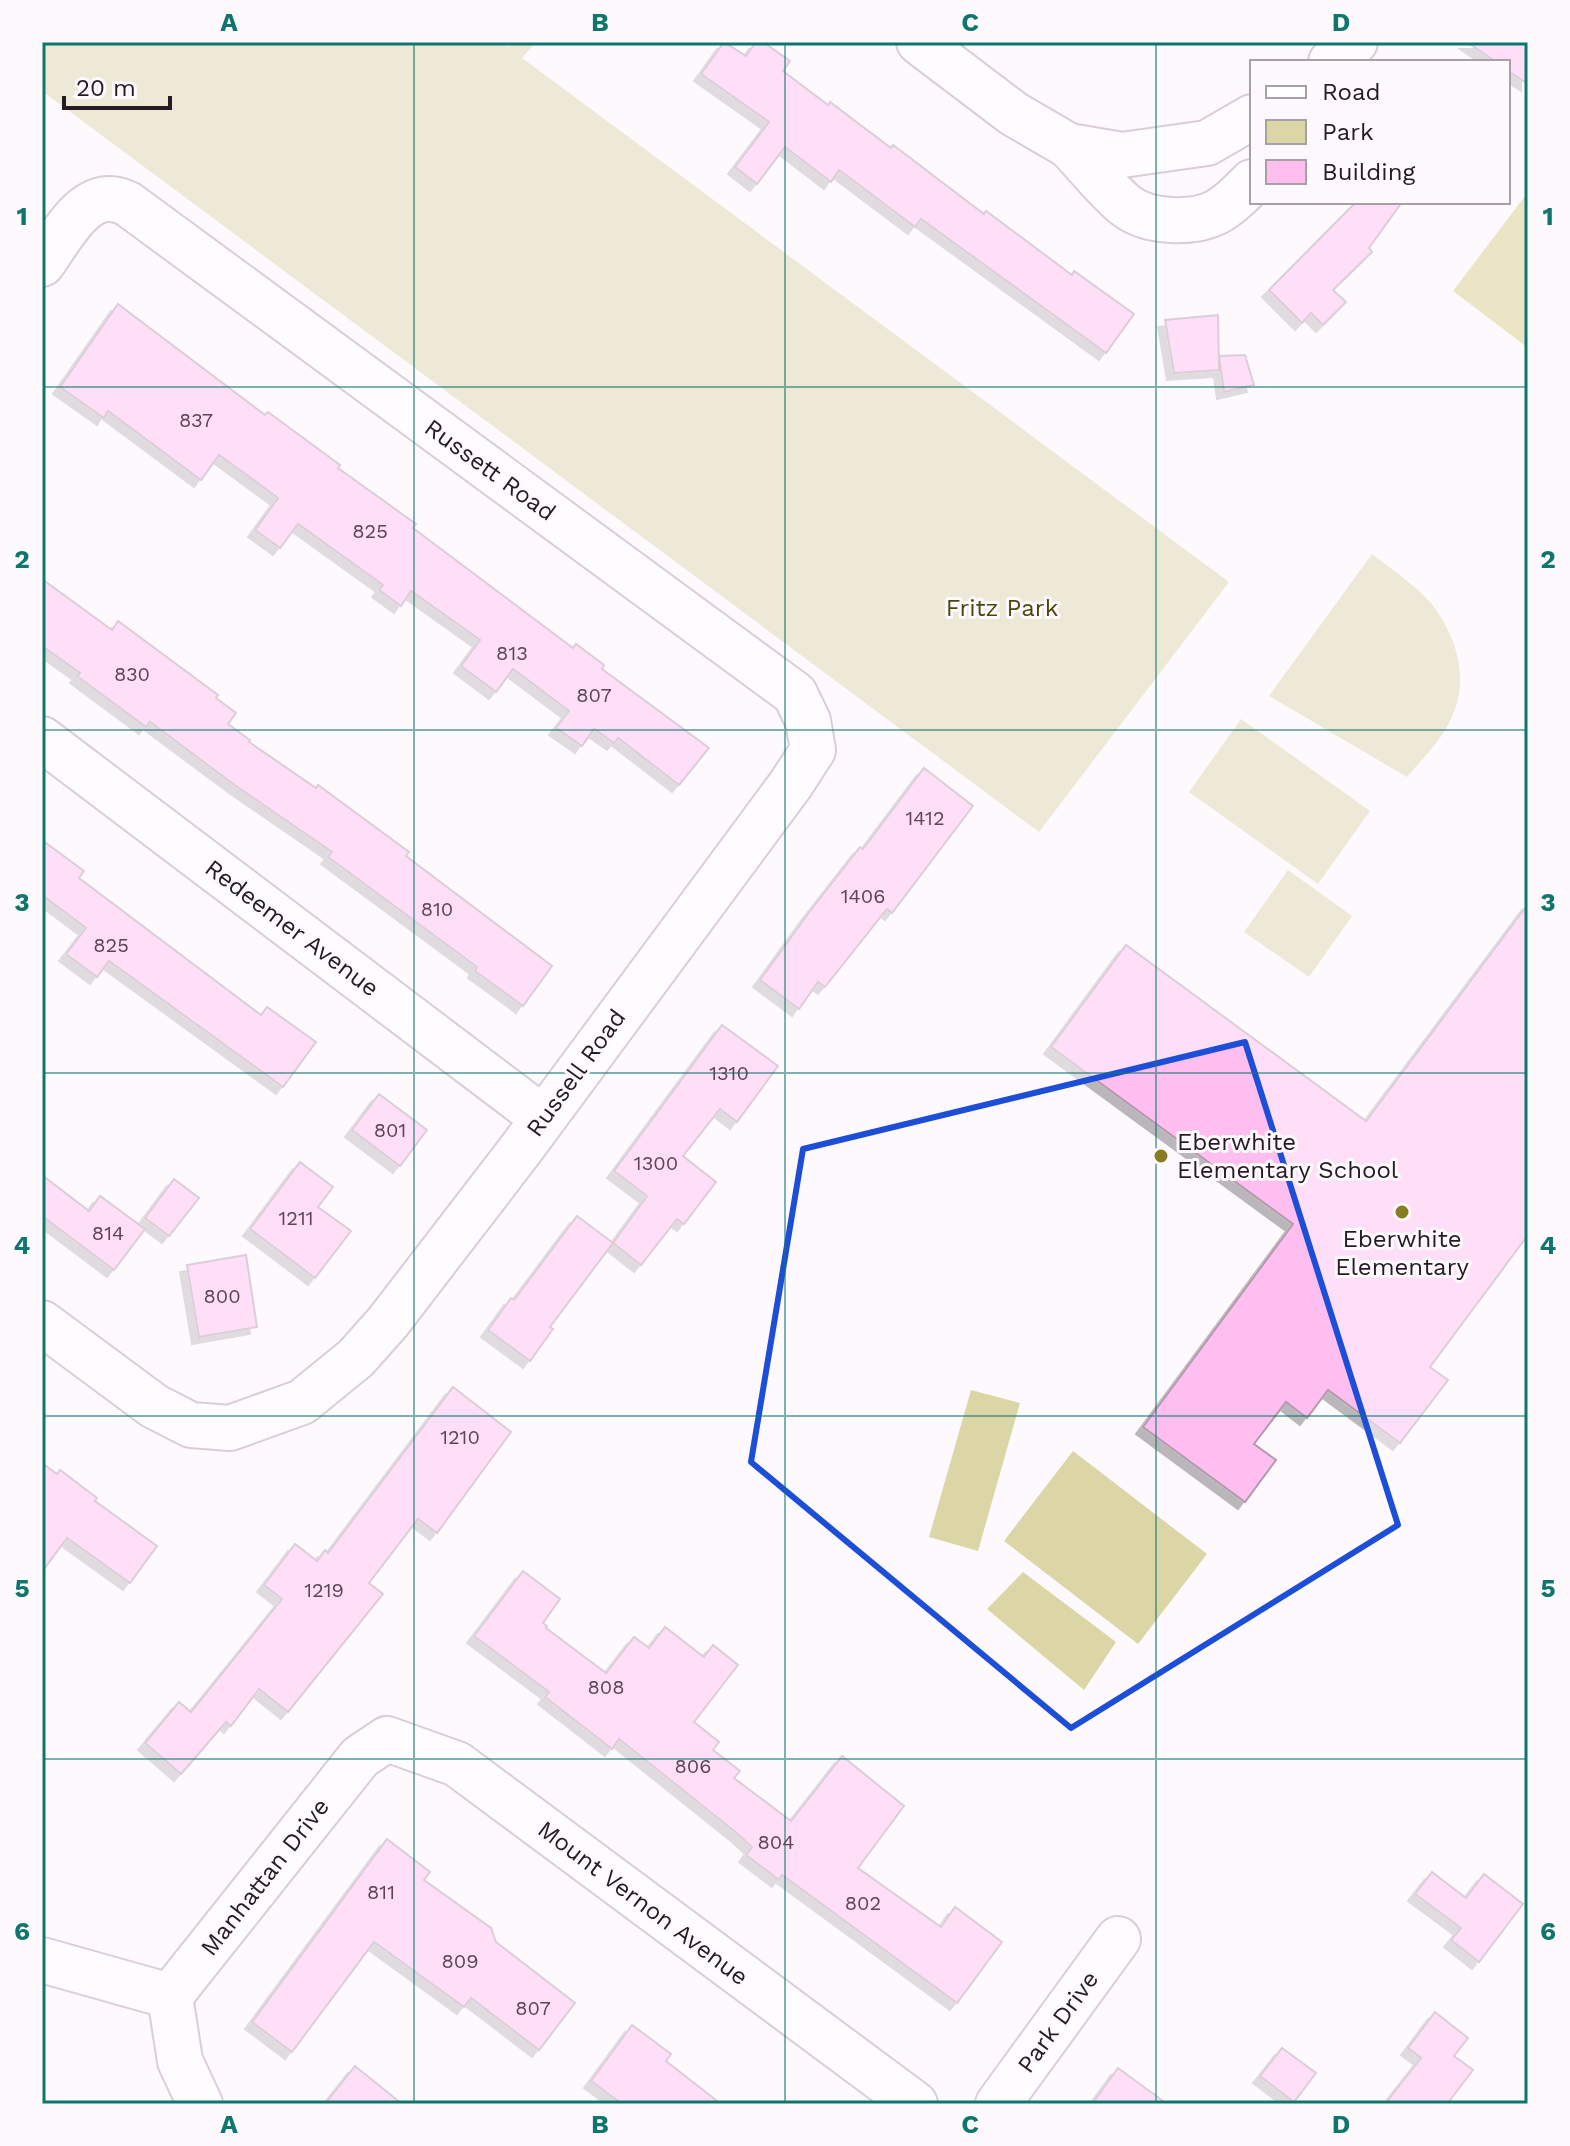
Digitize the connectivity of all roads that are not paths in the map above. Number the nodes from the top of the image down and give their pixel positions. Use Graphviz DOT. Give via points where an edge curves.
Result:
graph roads {
  1 [pos="919,42"];
  2 [pos="1356,42"];
  3 [pos="1334,60"];
  4 [pos="1344,60"];
  5 [pos="1250,118"];
  6 [pos="1069,146"];
  7 [pos="1250,184"];
  8 [pos="42,264"];
  9 [pos="42,739"];
  10 [pos="791,784"];
  11 [pos="543,1118"];
  12 [pos="42,1323"];
  13 [pos="360,1757"];
  14 [pos="1118,1939"];
  15 [pos="42,1960"];
  16 [pos="170,1996"];
  17 [pos="200,2104"];
  18 [pos="915,2104"];
  19 [pos="998,2104"];
  1 -- 6 [label="street" via="1014,114"];
  2 -- 3 [label="street"];
  2 -- 4 [label="street"];
  5 -- 6 [label="street" via="1207,143 1122,155"];
  6 -- 7 [label="street" via="1124,204 1158,220 1196,221 1235,201"];
  8 -- 10 [label="street, Russett Road" via="87,206 101,198 122,200 141,213 795,694 808,721 813,750"];
  9 -- 11 [label="street, Redeemer Avenue"];
  10 -- 11 [label="street, Russell Road"];
  11 -- 12 [label="street, Russell Road" via="388,1322 356,1358 302,1402 230,1428 191,1425 154,1406"];
  13 -- 16 [label="street, Manhattan Drive"];
  13 -- 18 [label="street, Mount Vernon Avenue" via="387,1739 457,1764"];
  14 -- 19 [label="street, Park Drive"];
  15 -- 16 [label="street"];
  16 -- 17 [label="street" via="180,2061"];
}
